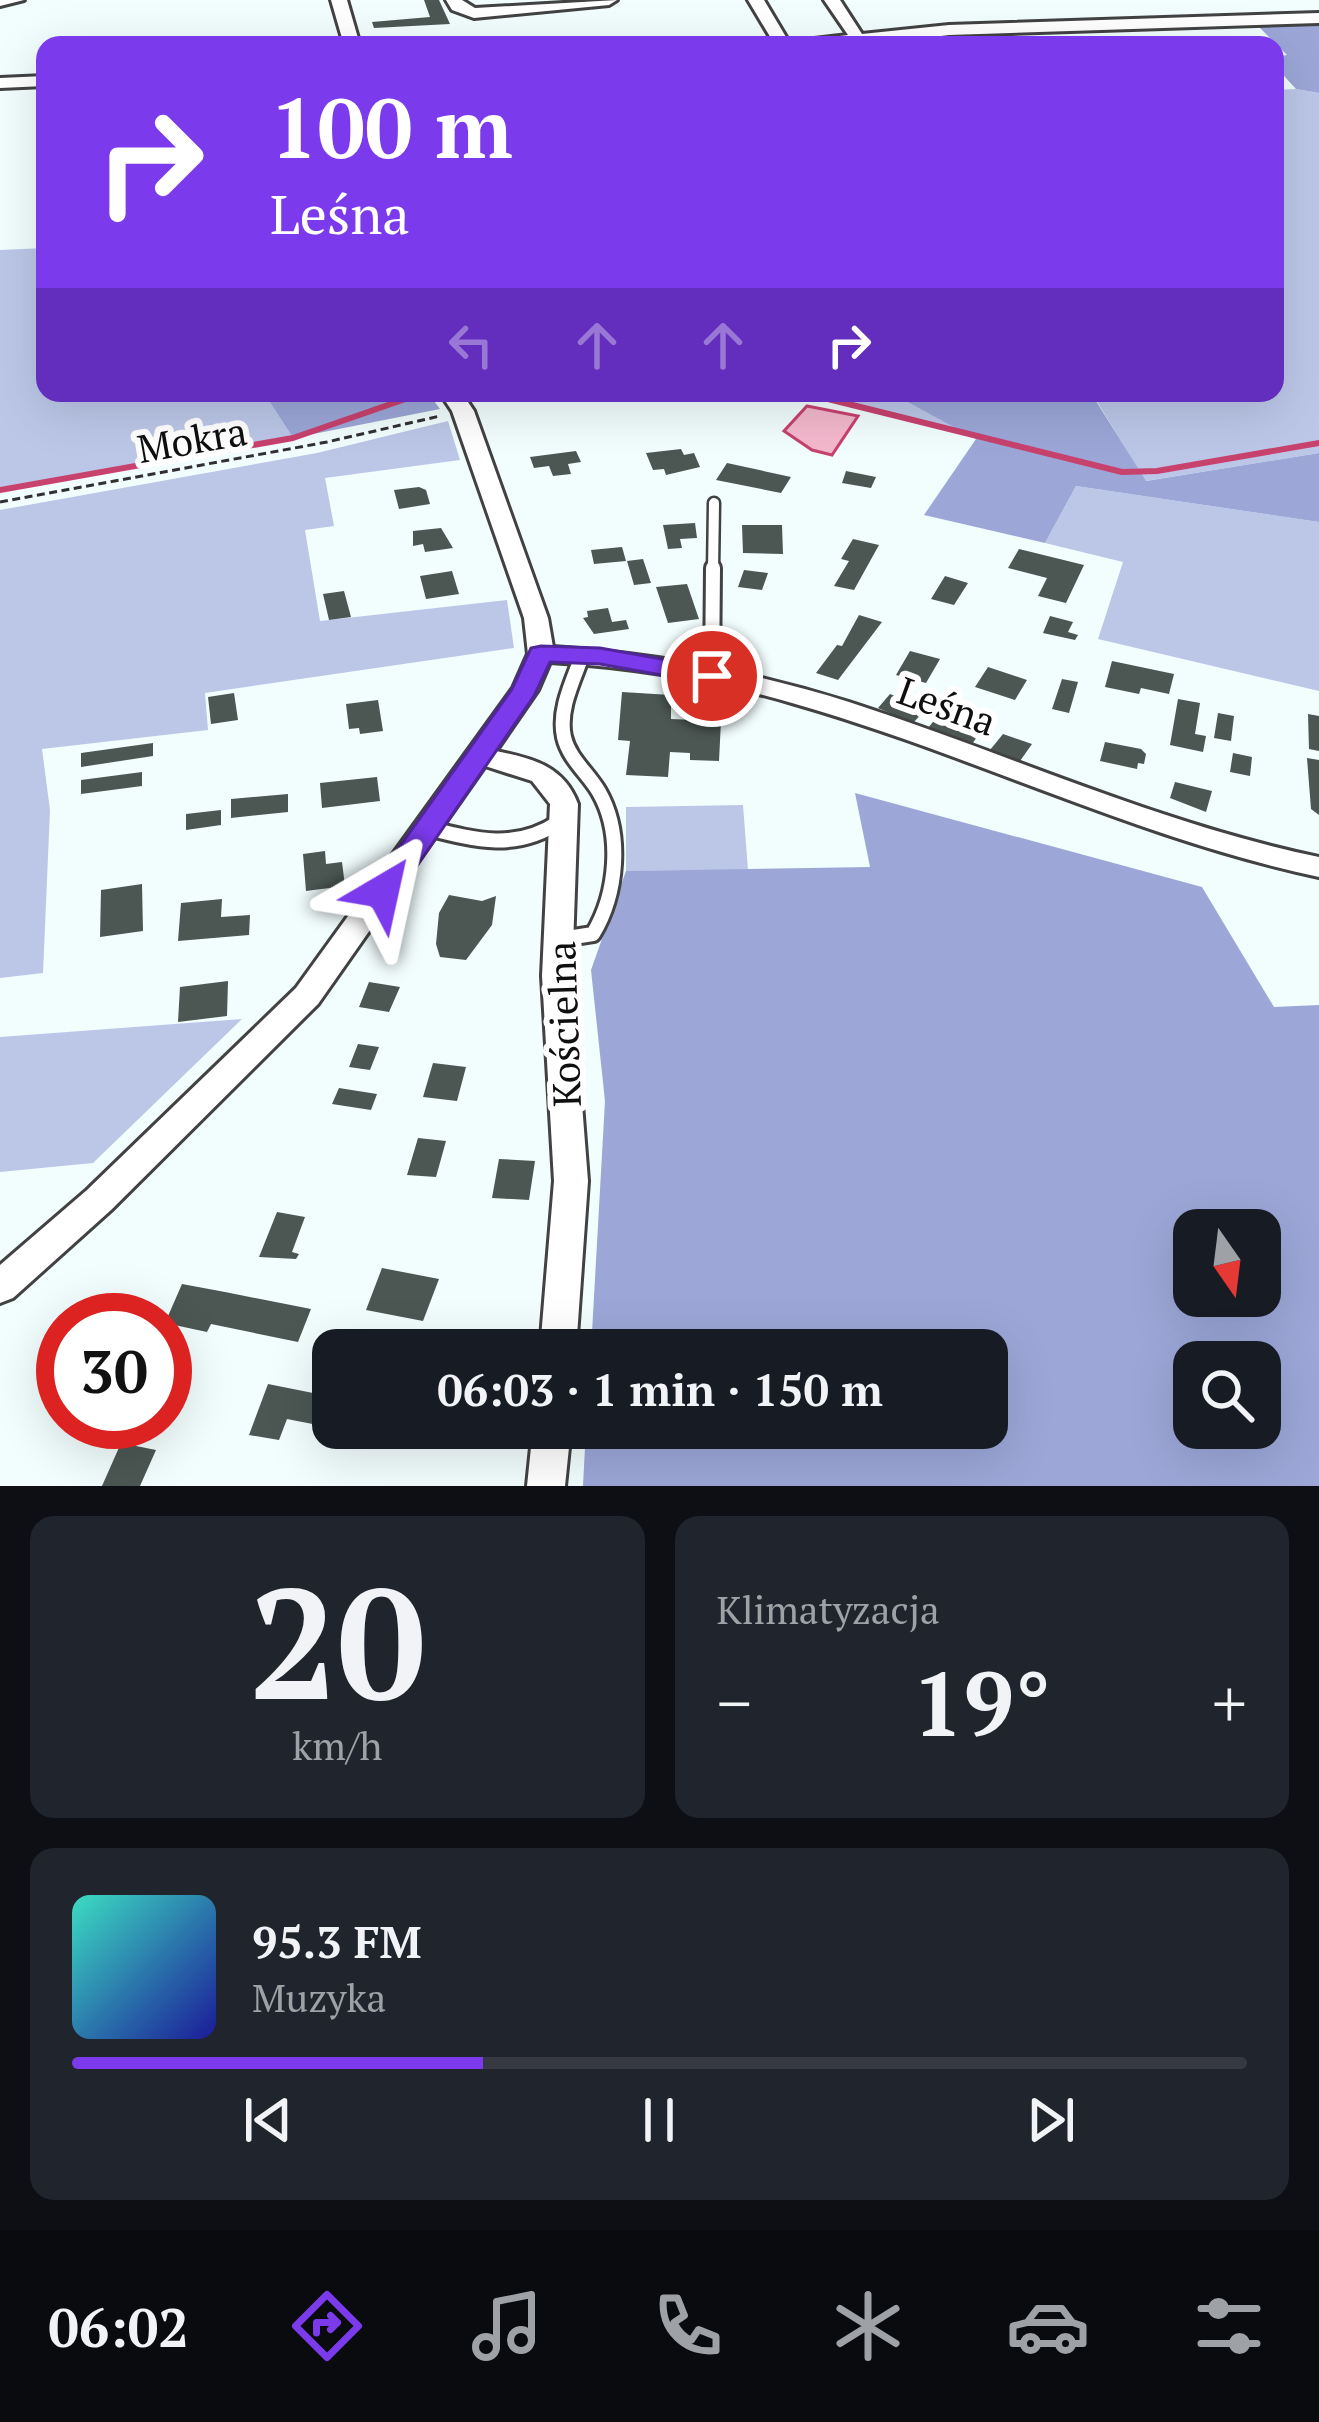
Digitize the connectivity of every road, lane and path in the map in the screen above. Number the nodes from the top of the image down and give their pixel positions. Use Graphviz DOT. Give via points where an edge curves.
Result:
graph roads {
  1 [pos="16,0"];
  2 [pos="340,0"];
  3 [pos="454,0"];
  4 [pos="609,0"];
  5 [pos="756,0"];
  6 [pos="832,0"];
  7 [pos="0,1"];
  8 [pos="1082,9"];
  9 [pos="1319,17"];
  10 [pos="1093,25"];
  11 [pos="350,36"];
  12 [pos="778,36"];
  13 [pos="856,36"];
  14 [pos="908,36"];
  15 [pos="36,81"];
  16 [pos="0,83"];
  17 [pos="457,402"];
  18 [pos="0,502"];
  19 [pos="714,503"];
  20 [pos="541,654"];
  21 [pos="582,656"];
  22 [pos="712,676"];
  23 [pos="478,756"];
  24 [pos="564,818"];
  25 [pos="428,828"];
  26 [pos="1319,867"];
  27 [pos="561,939"];
  28 [pos="0,1287"];
  29 [pos="560,1329"];
  30 [pos="550,1449"];
  31 [pos="546,1486"];
  1 -- 7 [label="street"];
  2 -- 11 [label="street"];
  3 -- 4 [label="street" via="474,13"];
  5 -- 12 [label="street"];
  6 -- 13 [label="street"];
  8 -- 10 [label="street"];
  9 -- 10 [label="street"];
  10 -- 14 [label="street"];
  15 -- 16 [label="street"];
  17 -- 18 [label="path, Mokra" via="327,442"];
  17 -- 20 [label="street" via="536,618"];
  19 -- 22 [label="lane"];
  20 -- 21 [label="street, Leśna"];
  20 -- 23 [label="street"];
  21 -- 22 [label="street, Leśna"];
  21 -- 27 [label="lane" via="563,731 602,796 614,886 593,934"];
  22 -- 26 [label="street, Leśna" via="837,707 1228,848"];
  23 -- 24 [label="street" via="552,780"];
  23 -- 25 [label="street"];
  24 -- 25 [label="lane" via="514,844"];
  24 -- 27 [label="street, Kościelna"];
  25 -- 28 [label="street" via="307,996"];
  27 -- 29 [label="street, Kościelna" via="571,1181"];
  30 -- 31 [label="street"];
}
